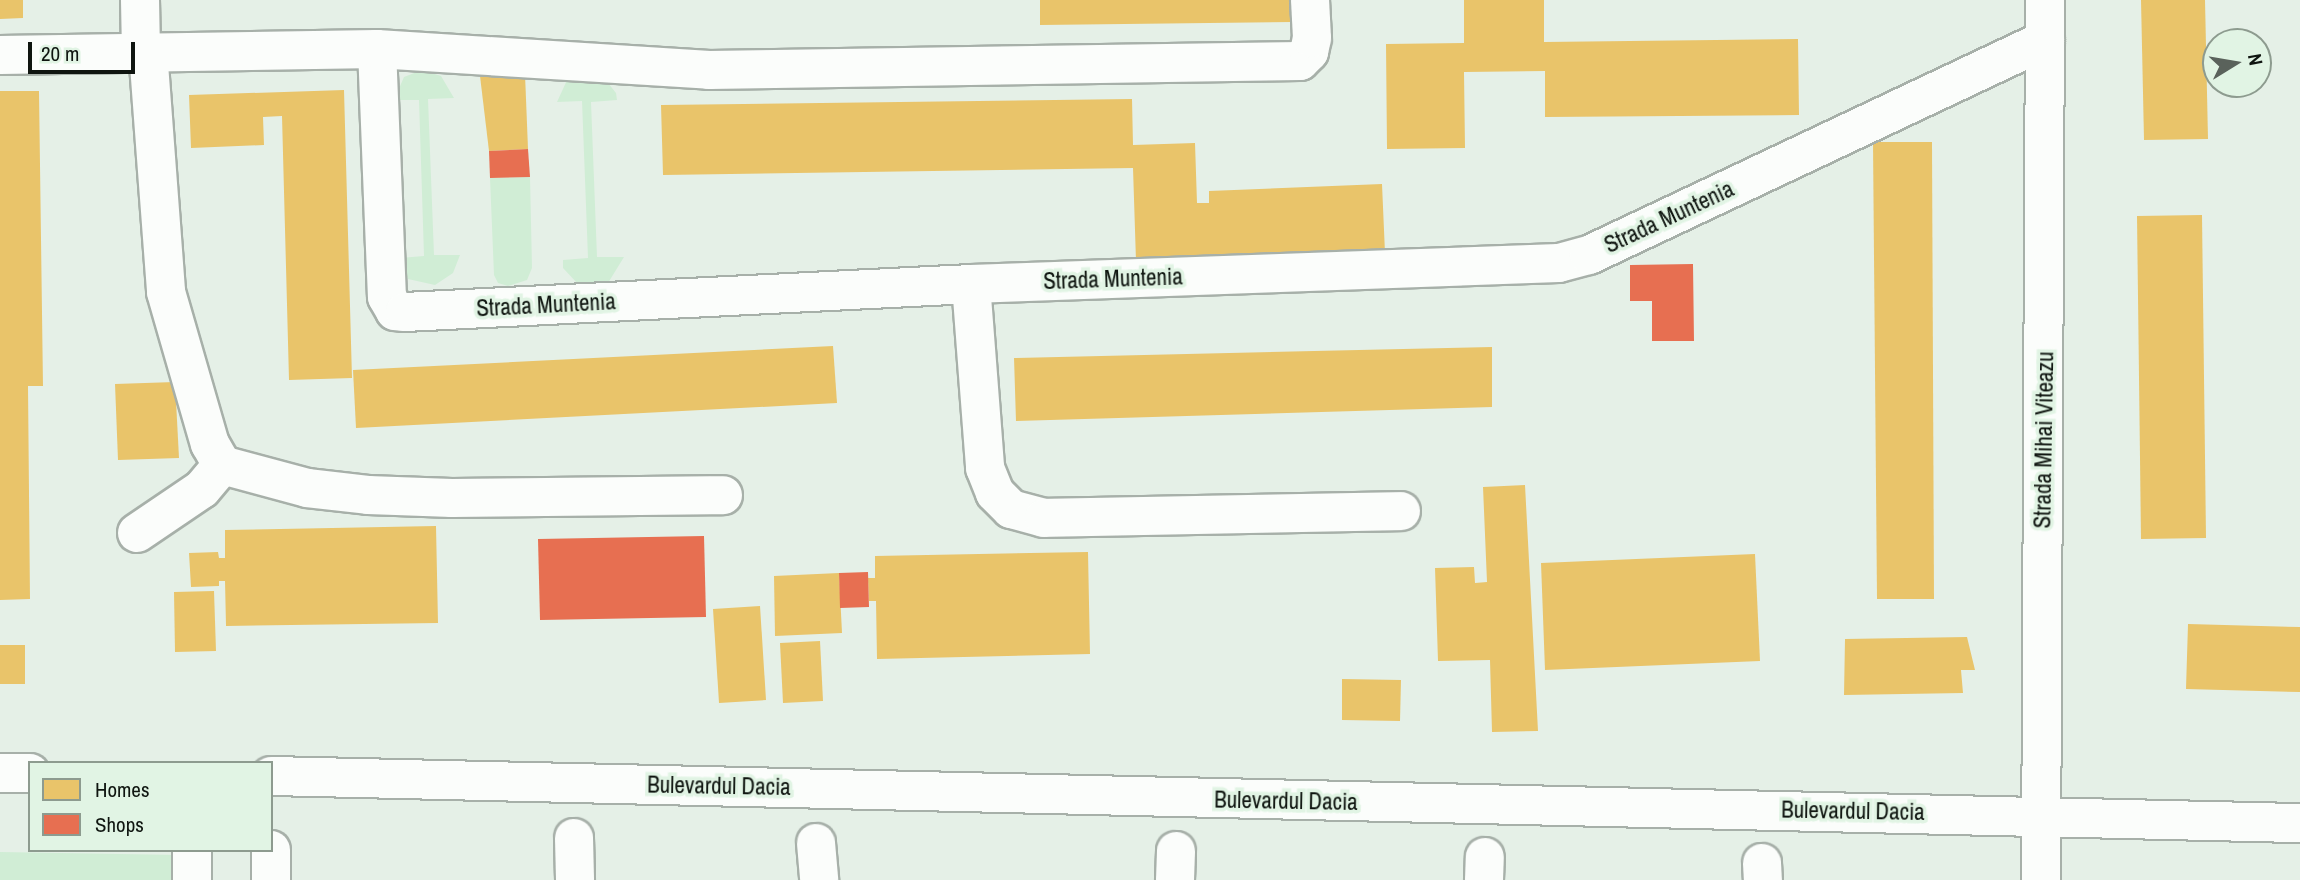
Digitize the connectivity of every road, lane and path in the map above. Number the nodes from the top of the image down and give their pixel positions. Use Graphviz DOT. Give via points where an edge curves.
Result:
graph roads {
  1 [pos="139,0"];
  2 [pos="1310,0"];
  3 [pos="2045,0"];
  4 [pos="2045,40"];
  5 [pos="377,49"];
  6 [pos="144,51"];
  7 [pos="0,55"];
  8 [pos="971,284"];
  9 [pos="222,465"];
  10 [pos="723,495"];
  11 [pos="1401,511"];
  12 [pos="137,533"];
  13 [pos="0,773"];
  14 [pos="28,773"];
  15 [pos="273,776"];
  16 [pos="2039,815"];
  17 [pos="2300,823"];
  18 [pos="574,838"];
  19 [pos="192,852"];
  20 [pos="271,852"];
  21 [pos="192,880"];
  22 [pos="271,880"];
  23 [pos="575,880"];
  24 [pos="2041,880"];
  1 -- 6 [label="street"];
  2 -- 5 [label="street" via="1309,52 1300,61 709,70"];
  3 -- 4 [label="street, Strada Mihai Viteazu"];
  4 -- 8 [label="street, Strada Muntenia" via="1574,260"];
  4 -- 16 [label="street, Strada Mihai Viteazu"];
  5 -- 6 [label="street"];
  5 -- 8 [label="street, Strada Muntenia" via="387,297 395,310"];
  6 -- 7 [label="street"];
  6 -- 9 [label="street" via="166,292 210,444"];
  8 -- 11 [label="street" via="985,468 995,493 1011,509 1044,518"];
  9 -- 10 [label="street" via="295,486 368,495"];
  9 -- 12 [label="street" via="202,489"];
  13 -- 14 [label="street"];
  15 -- 16 [label="street, Bulevardul Dacia"];
  16 -- 17 [label="street, Bulevardul Dacia"];
  16 -- 24 [label="street, Strada Mihai Viteazu"];
  18 -- 23 [label="street"];
  19 -- 21 [label="street"];
  20 -- 22 [label="street"];
}
